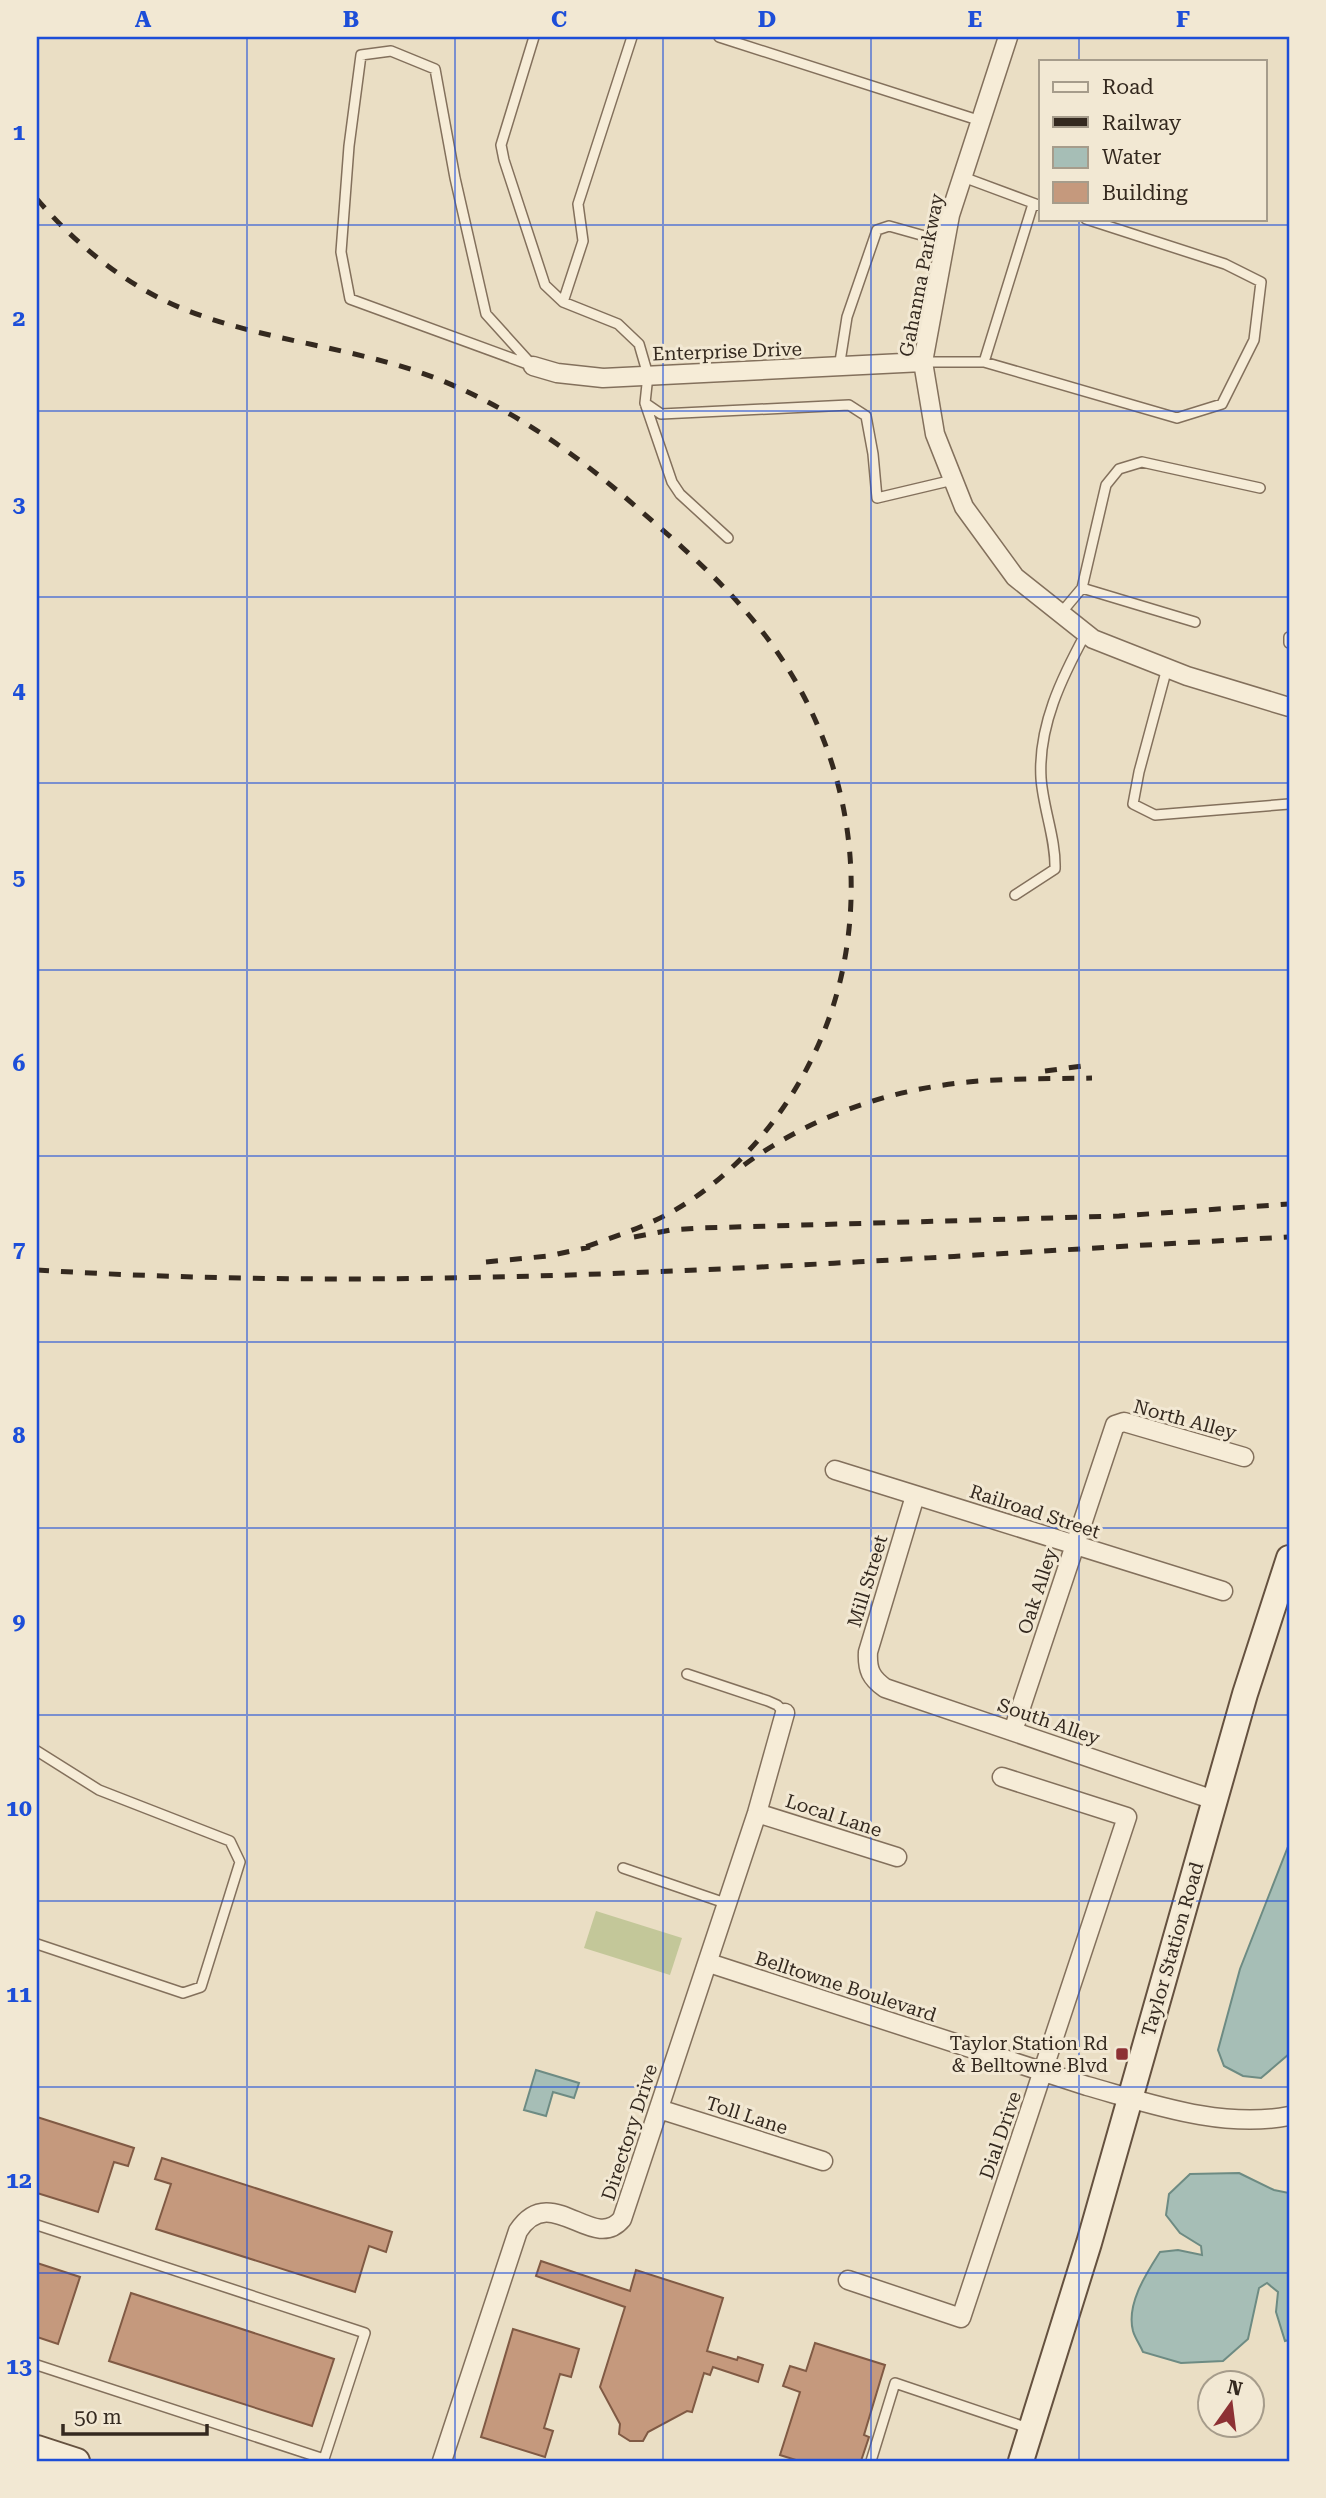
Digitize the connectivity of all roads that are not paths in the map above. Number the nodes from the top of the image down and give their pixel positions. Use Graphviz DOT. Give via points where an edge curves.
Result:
graph roads {
  1 [pos="534,37"];
  2 [pos="632,37"];
  3 [pos="719,37"];
  4 [pos="1008,37"];
  5 [pos="981,121"];
  6 [pos="963,177"];
  7 [pos="1037,205"];
  8 [pos="1089,220"];
  9 [pos="946,242"];
  10 [pos="563,302"];
  11 [pos="923,362"];
  12 [pos="984,362"];
  13 [pos="533,366"];
  14 [pos="839,368"];
  15 [pos="648,375"];
  16 [pos="645,403"];
  17 [pos="953,480"];
  18 [pos="1260,488"];
  19 [pos="728,538"];
  20 [pos="1082,587"];
  21 [pos="1060,613"];
  22 [pos="1195,622"];
  23 [pos="1086,634"];
  24 [pos="1289,637"];
  25 [pos="1289,643"];
  26 [pos="1167,668"];
  27 [pos="1289,707"];
  28 [pos="1289,804"];
  29 [pos="1015,895"];
  30 [pos="1115,1425"];
  31 [pos="1244,1457"];
  32 [pos="835,1470"];
  33 [pos="915,1496"];
  34 [pos="1074,1546"];
  35 [pos="1289,1558"];
  36 [pos="1223,1591"];
  37 [pos="687,1674"];
  38 [pos="873,1679"];
  39 [pos="785,1713"];
  40 [pos="1013,1731"];
  41 [pos="37,1751"];
  42 [pos="1002,1777"];
  43 [pos="1214,1800"];
  44 [pos="757,1813"];
  45 [pos="897,1857"];
  46 [pos="624,1868"];
  47 [pos="728,1904"];
  48 [pos="37,1944"];
  49 [pos="709,1963"];
  50 [pos="1044,2072"];
  51 [pos="1130,2098"];
  52 [pos="659,2109"];
  53 [pos="1289,2116"];
  54 [pos="823,2161"];
  55 [pos="37,2225"];
  56 [pos="848,2280"];
  57 [pos="37,2365"];
  58 [pos="1031,2428"];
  59 [pos="37,2448"];
  60 [pos="77,2461"];
  61 [pos="442,2461"];
  62 [pos="871,2461"];
  63 [pos="1021,2461"];
  1 -- 10 [label="lane" via="501,145 545,285"];
  2 -- 10 [label="lane" via="578,204 583,241"];
  3 -- 5 [label="lane"];
  4 -- 5 [label="street, Gahanna Parkway"];
  5 -- 6 [label="street, Gahanna Parkway"];
  6 -- 7 [label="lane"];
  6 -- 9 [label="street, Gahanna Parkway"];
  7 -- 12 [label="lane"];
  8 -- 12 [label="lane" via="1225,264 1261,282 1254,340 1222,404 1177,418"];
  9 -- 11 [label="street, Gahanna Parkway"];
  9 -- 14 [label="lane" via="889,226 877,230 847,317"];
  10 -- 15 [label="lane" via="618,324 639,344"];
  11 -- 12 [label="lane"];
  11 -- 14 [label="street, Enterprise Drive"];
  11 -- 17 [label="street, Gahanna Parkway" via="935,434"];
  13 -- 13 [label="lane" via="350,299 341,252 361,55 391,51 435,69 486,314"];
  13 -- 15 [label="street, Enterprise Drive" via="603,378"];
  14 -- 15 [label="street, Enterprise Drive"];
  15 -- 16 [label="lane"];
  16 -- 17 [label="lane" via="661,414 849,405 866,416 877,498"];
  16 -- 19 [label="lane" via="672,482"];
  17 -- 21 [label="street, Gahanna Parkway" via="964,507 1015,577"];
  18 -- 20 [label="lane" via="1142,462 1119,469 1106,485"];
  20 -- 21 [label="lane"];
  20 -- 22 [label="lane"];
  21 -- 23 [label="street, Gahanna Parkway"];
  23 -- 26 [label="street, Gahanna Parkway"];
  23 -- 29 [label="lane" via="1062,677 1041,745 1041,778 1055,869"];
  24 -- 25 [label="lane"];
  26 -- 27 [label="street, Gahanna Parkway"];
  26 -- 28 [label="lane" via="1133,804 1155,815"];
  30 -- 31 [label="street, North Alley" via="1134,1424"];
  30 -- 34 [label="street, Oak Alley"];
  32 -- 33 [label="street, Railroad Street"];
  33 -- 34 [label="street, Railroad Street"];
  33 -- 38 [label="street, Mill Street" via="868,1652 867,1667"];
  34 -- 36 [label="street, Railroad Street"];
  34 -- 40 [label="street, Oak Alley"];
  35 -- 43 [label="main road, Taylor Station Road"];
  37 -- 39 [label="lane" via="768,1701"];
  38 -- 40 [label="street, South Alley" via="885,1688"];
  39 -- 44 [label="street, Directory Drive"];
  40 -- 43 [label="street, South Alley"];
  41 -- 48 [label="lane" via="99,1790 230,1841 240,1862 201,1987 184,1993"];
  42 -- 50 [label="street, Dial Drive" via="1127,1816"];
  43 -- 51 [label="main road, Taylor Station Road"];
  44 -- 45 [label="street, Local Lane"];
  44 -- 47 [label="street, Directory Drive"];
  46 -- 47 [label="lane"];
  47 -- 49 [label="street, Directory Drive"];
  49 -- 50 [label="street, Belltowne Boulevard"];
  49 -- 52 [label="street, Directory Drive"];
  50 -- 51 [label="street, Belltowne Boulevard"];
  50 -- 56 [label="street, Dial Drive" via="961,2318"];
  51 -- 53 [label="street, Belltowne Boulevard" via="1211,2117 1263,2120"];
  51 -- 58 [label="main road, Taylor Station Road"];
  52 -- 54 [label="street, Toll Lane"];
  52 -- 61 [label="street, Directory Drive" via="626,2210 616,2226 598,2229 540,2211 526,2218"];
  55 -- 57 [label="lane" via="365,2333 324,2459"];
  58 -- 62 [label="lane" via="895,2383"];
  58 -- 63 [label="main road, Taylor Station Road"];
  59 -- 60 [label="main road"];
}
